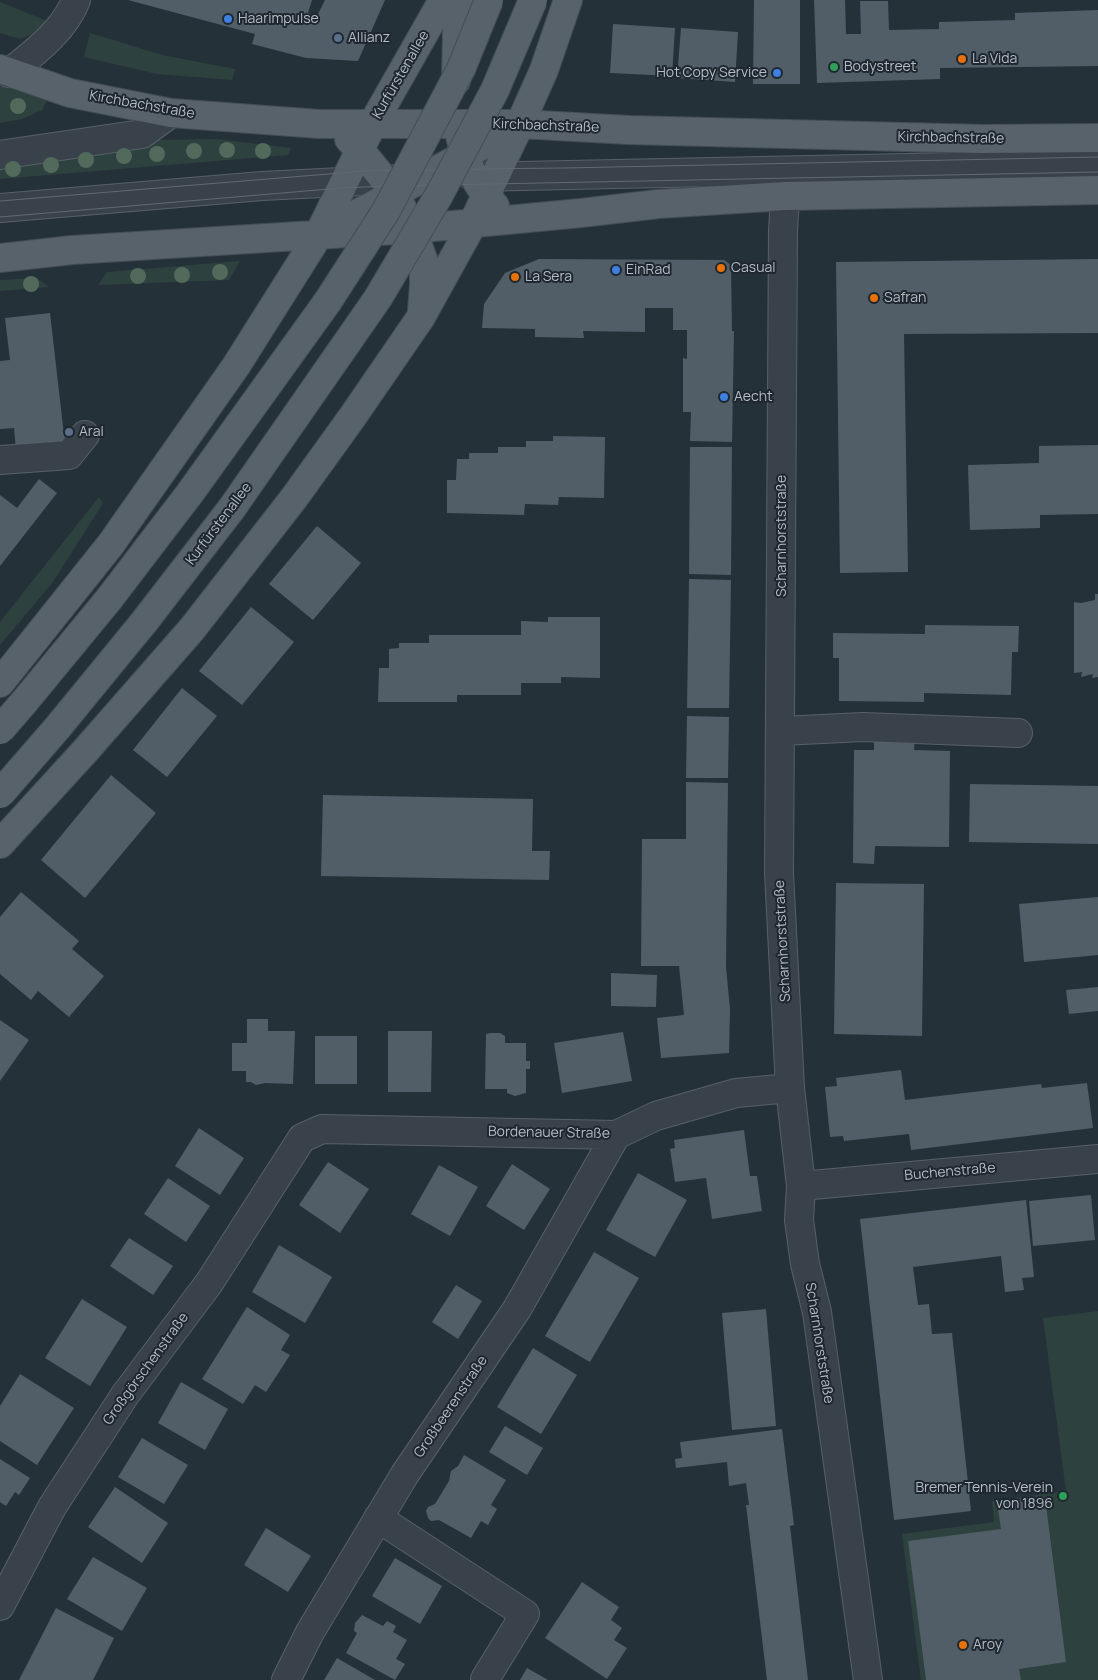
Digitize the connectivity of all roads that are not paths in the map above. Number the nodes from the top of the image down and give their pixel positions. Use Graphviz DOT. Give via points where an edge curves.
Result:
graph roads {
  1 [pos="76,0"];
  2 [pos="443,0"];
  3 [pos="460,0"];
  4 [pos="489,0"];
  5 [pos="533,0"];
  6 [pos="568,0"];
  7 [pos="5,71"];
  8 [pos="171,113"];
  9 [pos="457,123"];
  10 [pos="334,124"];
  11 [pos="520,124"];
  12 [pos="372,125"];
  13 [pos="1098,138"];
  14 [pos="360,150"];
  15 [pos="0,155"];
  16 [pos="1098,164"];
  17 [pos="480,176"];
  18 [pos="344,181"];
  19 [pos="389,186"];
  20 [pos="1098,190"];
  21 [pos="785,196"];
  22 [pos="0,208"];
  23 [pos="515,219"];
  24 [pos="473,223"];
  25 [pos="412,229"];
  26 [pos="318,236"];
  27 [pos="0,258"];
  28 [pos="421,316"];
  29 [pos="85,435"];
  30 [pos="0,460"];
  31 [pos="0,683"];
  32 [pos="0,730"];
  33 [pos="781,731"];
  34 [pos="1018,733"];
  35 [pos="0,794"];
  36 [pos="0,844"];
  37 [pos="790,1088"];
  38 [pos="616,1135"];
  39 [pos="302,1138"];
  40 [pos="1098,1159"];
  41 [pos="801,1186"];
  42 [pos="378,1518"];
  43 [pos="0,1606"];
  44 [pos="485,1679"];
  45 [pos="286,1680"];
  46 [pos="868,1680"];
  1 -- 7 [label="street" via="66,19 38,50"];
  2 -- 12 [label="main road, Kurfürstenallee"];
  3 -- 9 [label="main road" via="456,52"];
  4 -- 32 [label="main road, bridge" via="461,69 386,211 328,300 190,493 109,599"];
  5 -- 35 [label="main road, Kurfürstenallee, bridge" via="495,90 439,196 378,298 232,508 144,622"];
  6 -- 11 [label="main road" via="544,70"];
  7 -- 8 [label="main road, Kirchbachstraße" via="70,93"];
  8 -- 10 [label="main road, Kirchbachstraße"];
  8 -- 15 [label="street" via="142,134"];
  9 -- 11 [label="main road, Kirchbachstraße"];
  9 -- 12 [label="main road, Kirchbachstraße"];
  9 -- 17 [label="main road"];
  10 -- 12 [label="main road, Kirchbachstraße"];
  10 -- 14 [label="main road"];
  11 -- 13 [label="main road, Kirchbachstraße" via="983,139"];
  11 -- 17 [label="main road"];
  11 -- 17 [label="main road, Kurfürstenallee"];
  12 -- 14 [label="main road, Kurfürstenallee"];
  14 -- 18 [label="main road, Kurfürstenallee"];
  14 -- 19 [label="main road"];
  16 -- 17 [label="street"];
  17 -- 19 [label="main road, Kurfürstenallee" via="420,179"];
  17 -- 23 [label="main road" via="498,208"];
  17 -- 24 [label="main road"];
  18 -- 19 [label="street"];
  18 -- 22 [label="street"];
  18 -- 26 [label="main road, Kurfürstenallee"];
  19 -- 25 [label="main road"];
  19 -- 26 [label="main road, Kurfürstenallee"];
  20 -- 21 [label="main road"];
  21 -- 23 [label="main road" via="658,204"];
  21 -- 33 [label="street, Scharnhorststraße"];
  23 -- 24 [label="main road"];
  24 -- 25 [label="main road"];
  24 -- 28 [label="main road"];
  25 -- 26 [label="main road"];
  25 -- 28 [label="main road" via="424,262"];
  26 -- 27 [label="main road" via="72,250"];
  26 -- 31 [label="main road, Kurfürstenallee" via="236,366 111,544"];
  28 -- 36 [label="main road" via="294,498 192,629"];
  29 -- 30 [label="street" via="70,454"];
  33 -- 34 [label="street" via="863,727"];
  33 -- 37 [label="street, Scharnhorststraße" via="780,873"];
  37 -- 38 [label="street, Bordenauer Straße" via="736,1093 656,1116"];
  37 -- 41 [label="street, Scharnhorststraße"];
  38 -- 39 [label="street, Bordenauer Straße" via="322,1129"];
  38 -- 42 [label="street, Großbeerenstraße" via="518,1309"];
  39 -- 43 [label="street, Großgörschenstraße" via="209,1283 124,1395 52,1507"];
  40 -- 41 [label="street, Buchenstraße"];
  41 -- 46 [label="street, Scharnhorststraße" via="799,1220 805,1264 817,1312"];
  42 -- 44 [label="street" via="525,1614"];
  42 -- 45 [label="street, Großbeerenstraße" via="310,1632"];
}
